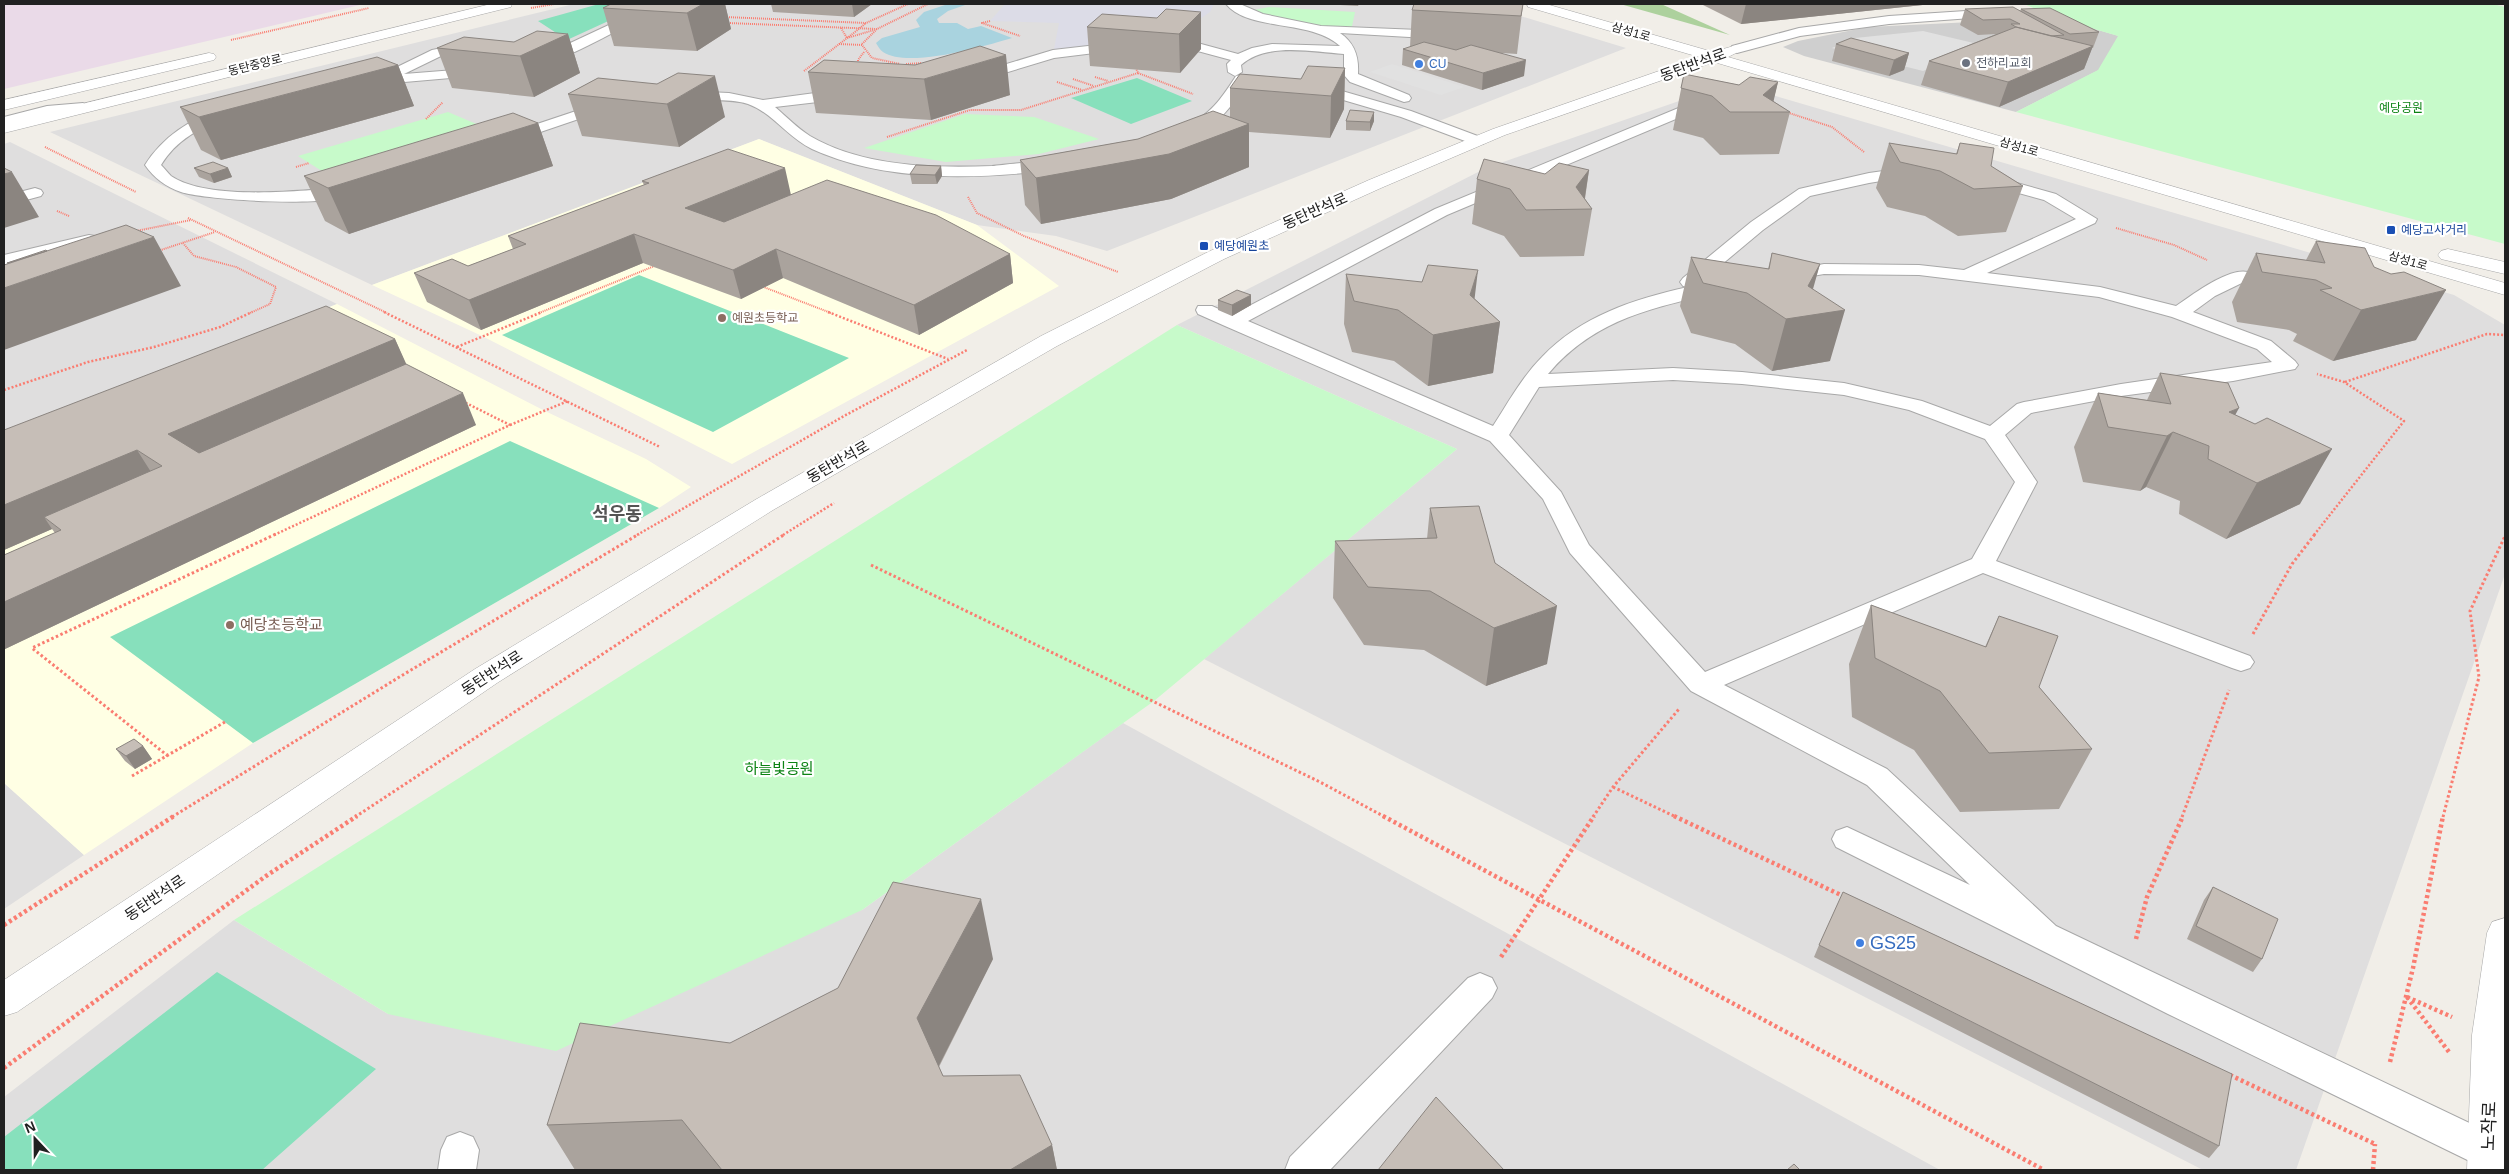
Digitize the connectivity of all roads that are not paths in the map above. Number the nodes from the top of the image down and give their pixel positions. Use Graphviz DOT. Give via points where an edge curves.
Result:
graph roads {
  1 [pos="506,4"];
  2 [pos="524,4"];
  3 [pos="687,4"];
  4 [pos="1232,4"];
  5 [pos="1533,4"];
  6 [pos="1581,4"];
  7 [pos="1607,11"];
  8 [pos="1981,14"];
  9 [pos="423,24"];
  10 [pos="1315,29"];
  11 [pos="1799,32"];
  12 [pos="1453,36"];
  13 [pos="1835,41"];
  14 [pos="1665,43"];
  15 [pos="480,44"];
  16 [pos="1151,44"];
  17 [pos="1128,46"];
  18 [pos="1713,49"];
  19 [pos="1738,49"];
  20 [pos="1349,51"];
  21 [pos="226,53"];
  22 [pos="1239,58"];
  23 [pos="524,64"];
  24 [pos="1686,68"];
  25 [pos="492,70"];
  26 [pos="1241,79"];
  27 [pos="382,80"];
  28 [pos="1258,80"];
  29 [pos="962,81"];
  30 [pos="354,83"];
  31 [pos="1299,85"];
  32 [pos="57,92"];
  33 [pos="672,96"];
  34 [pos="860,96"];
  35 [pos="1741,99"];
  36 [pos="1413,101"];
  37 [pos="620,102"];
  38 [pos="4,105"];
  39 [pos="760,105"];
  40 [pos="83,107"];
  41 [pos="238,108"];
  42 [pos="4,113"];
  43 [pos="4,121"];
  44 [pos="4,128"];
  45 [pos="1484,132"];
  46 [pos="1180,136"];
  47 [pos="496,143"];
  48 [pos="1068,163"];
  49 [pos="1932,172"];
  50 [pos="1969,176"];
  51 [pos="362,189"];
  52 [pos="35,193"];
  53 [pos="4,201"];
  54 [pos="118,234"];
  55 [pos="4,260"];
  56 [pos="2438,261"];
  57 [pos="2505,270"];
  58 [pos="1966,276"];
  59 [pos="2242,276"];
  60 [pos="1766,279"];
  61 [pos="1738,284"];
  62 [pos="2505,289"];
  63 [pos="1673,295"];
  64 [pos="2505,300"];
  65 [pos="1205,310"];
  66 [pos="2179,314"];
  67 [pos="1232,322"];
  68 [pos="1534,381"];
  69 [pos="1993,434"];
  70 [pos="1498,436"];
  71 [pos="1982,564"];
  72 [pos="2240,662"];
  73 [pos="1701,684"];
  74 [pos="1847,839"];
  75 [pos="2505,933"];
  76 [pos="2046,937"];
  77 [pos="1480,988"];
  78 [pos="4,1000"];
  79 [pos="2494,1160"];
  80 [pos="1304,1170"];
  1 -- 9 [label="street, 동탄중앙로"];
  2 -- 9 [label="street"];
  3 -- 23 [label="lane" via="632,18 580,45"];
  4 -- 10 [label="lane" via="1257,17"];
  5 -- 14 [label="street, 삼성1로"];
  6 -- 7 [label="street, 삼성1로"];
  8 -- 11 [label="lane" via="1889,20"];
  9 -- 40 [label="street, 동탄중앙로"];
  10 -- 12 [label="lane"];
  10 -- 20 [label="lane" via="1341,40"];
  11 -- 13 [label="lane"];
  11 -- 19 [label="lane"];
  14 -- 18 [label="street, 삼성1로"];
  14 -- 24 [label="street"];
  15 -- 27 [label="lane" via="437,53"];
  16 -- 22 [label="lane" via="1179,42"];
  17 -- 29 [label="lane" via="1053,54"];
  18 -- 19 [label="street, 동탄반석로"];
  18 -- 24 [label="street, 동탄반석로"];
  18 -- 56 [label="street, 삼성1로"];
  19 -- 56 [label="street, 삼성1로"];
  20 -- 22 [label="lane" via="1269,48"];
  20 -- 36 [label="lane" via="1351,75 1355,79"];
  21 -- 32 [label="street, 동탄중앙로"];
  22 -- 26 [label="lane" via="1234,64 1234,71"];
  24 -- 45 [label="street, 동탄반석로"];
  25 -- 27 [label="lane"];
  26 -- 28 [label="lane"];
  26 -- 46 [label="lane" via="1232,98 1224,106"];
  27 -- 30 [label="lane"];
  31 -- 45 [label="lane"];
  32 -- 38 [label="street, 동탄중앙로"];
  32 -- 42 [label="lane" via="37,104"];
  33 -- 39 [label="lane" via="728,98"];
  34 -- 39 [label="lane" via="830,95"];
  35 -- 67 [label="lane" via="1698,105 1442,212"];
  37 -- 47 [label="lane"];
  39 -- 48 [label="lane" via="804,138 837,154 888,166 949,170 1014,169"];
  40 -- 43 [label="lane" via="48,110"];
  40 -- 44 [label="street, 동탄중앙로"];
  41 -- 51 [label="lane" via="199,125 168,145 153,165 156,172 193,190 237,197"];
  45 -- 78 [label="street, 동탄반석로" via="1191,268 1049,341 764,505 486,676"];
  49 -- 63 [label="lane" via="1915,171 1869,178 1805,192 1757,226"];
  50 -- 58 [label="lane" via="2050,197 2089,220"];
  52 -- 53 [label="lane"];
  54 -- 55 [label="lane"];
  56 -- 57 [label="street"];
  56 -- 62 [label="street, 삼성1로"];
  56 -- 64 [label="street"];
  58 -- 60 [label="lane" via="1919,270 1824,269"];
  58 -- 66 [label="lane" via="2100,292"];
  59 -- 66 [label="lane" via="2209,292"];
  61 -- 63 [label="lane"];
  63 -- 68 [label="lane" via="1614,314 1569,341"];
  65 -- 67 [label="lane"];
  66 -- 69 [label="lane" via="2264,345 2288,365 2024,408"];
  67 -- 70 [label="lane"];
  68 -- 69 [label="lane" via="1672,374 1844,389 1915,405"];
  68 -- 70 [label="lane"];
  69 -- 71 [label="lane" via="2026,482"];
  70 -- 73 [label="lane" via="1553,497 1579,548"];
  71 -- 72 [label="lane"];
  71 -- 73 [label="lane"];
  73 -- 76 [label="lane" via="1877,777"];
  74 -- 76 [label="lane"];
  75 -- 79 [label="street, 노작로" via="2491,1035"];
  76 -- 79 [label="lane" via="2380,1100"];
  77 -- 80 [label="lane"];
}
